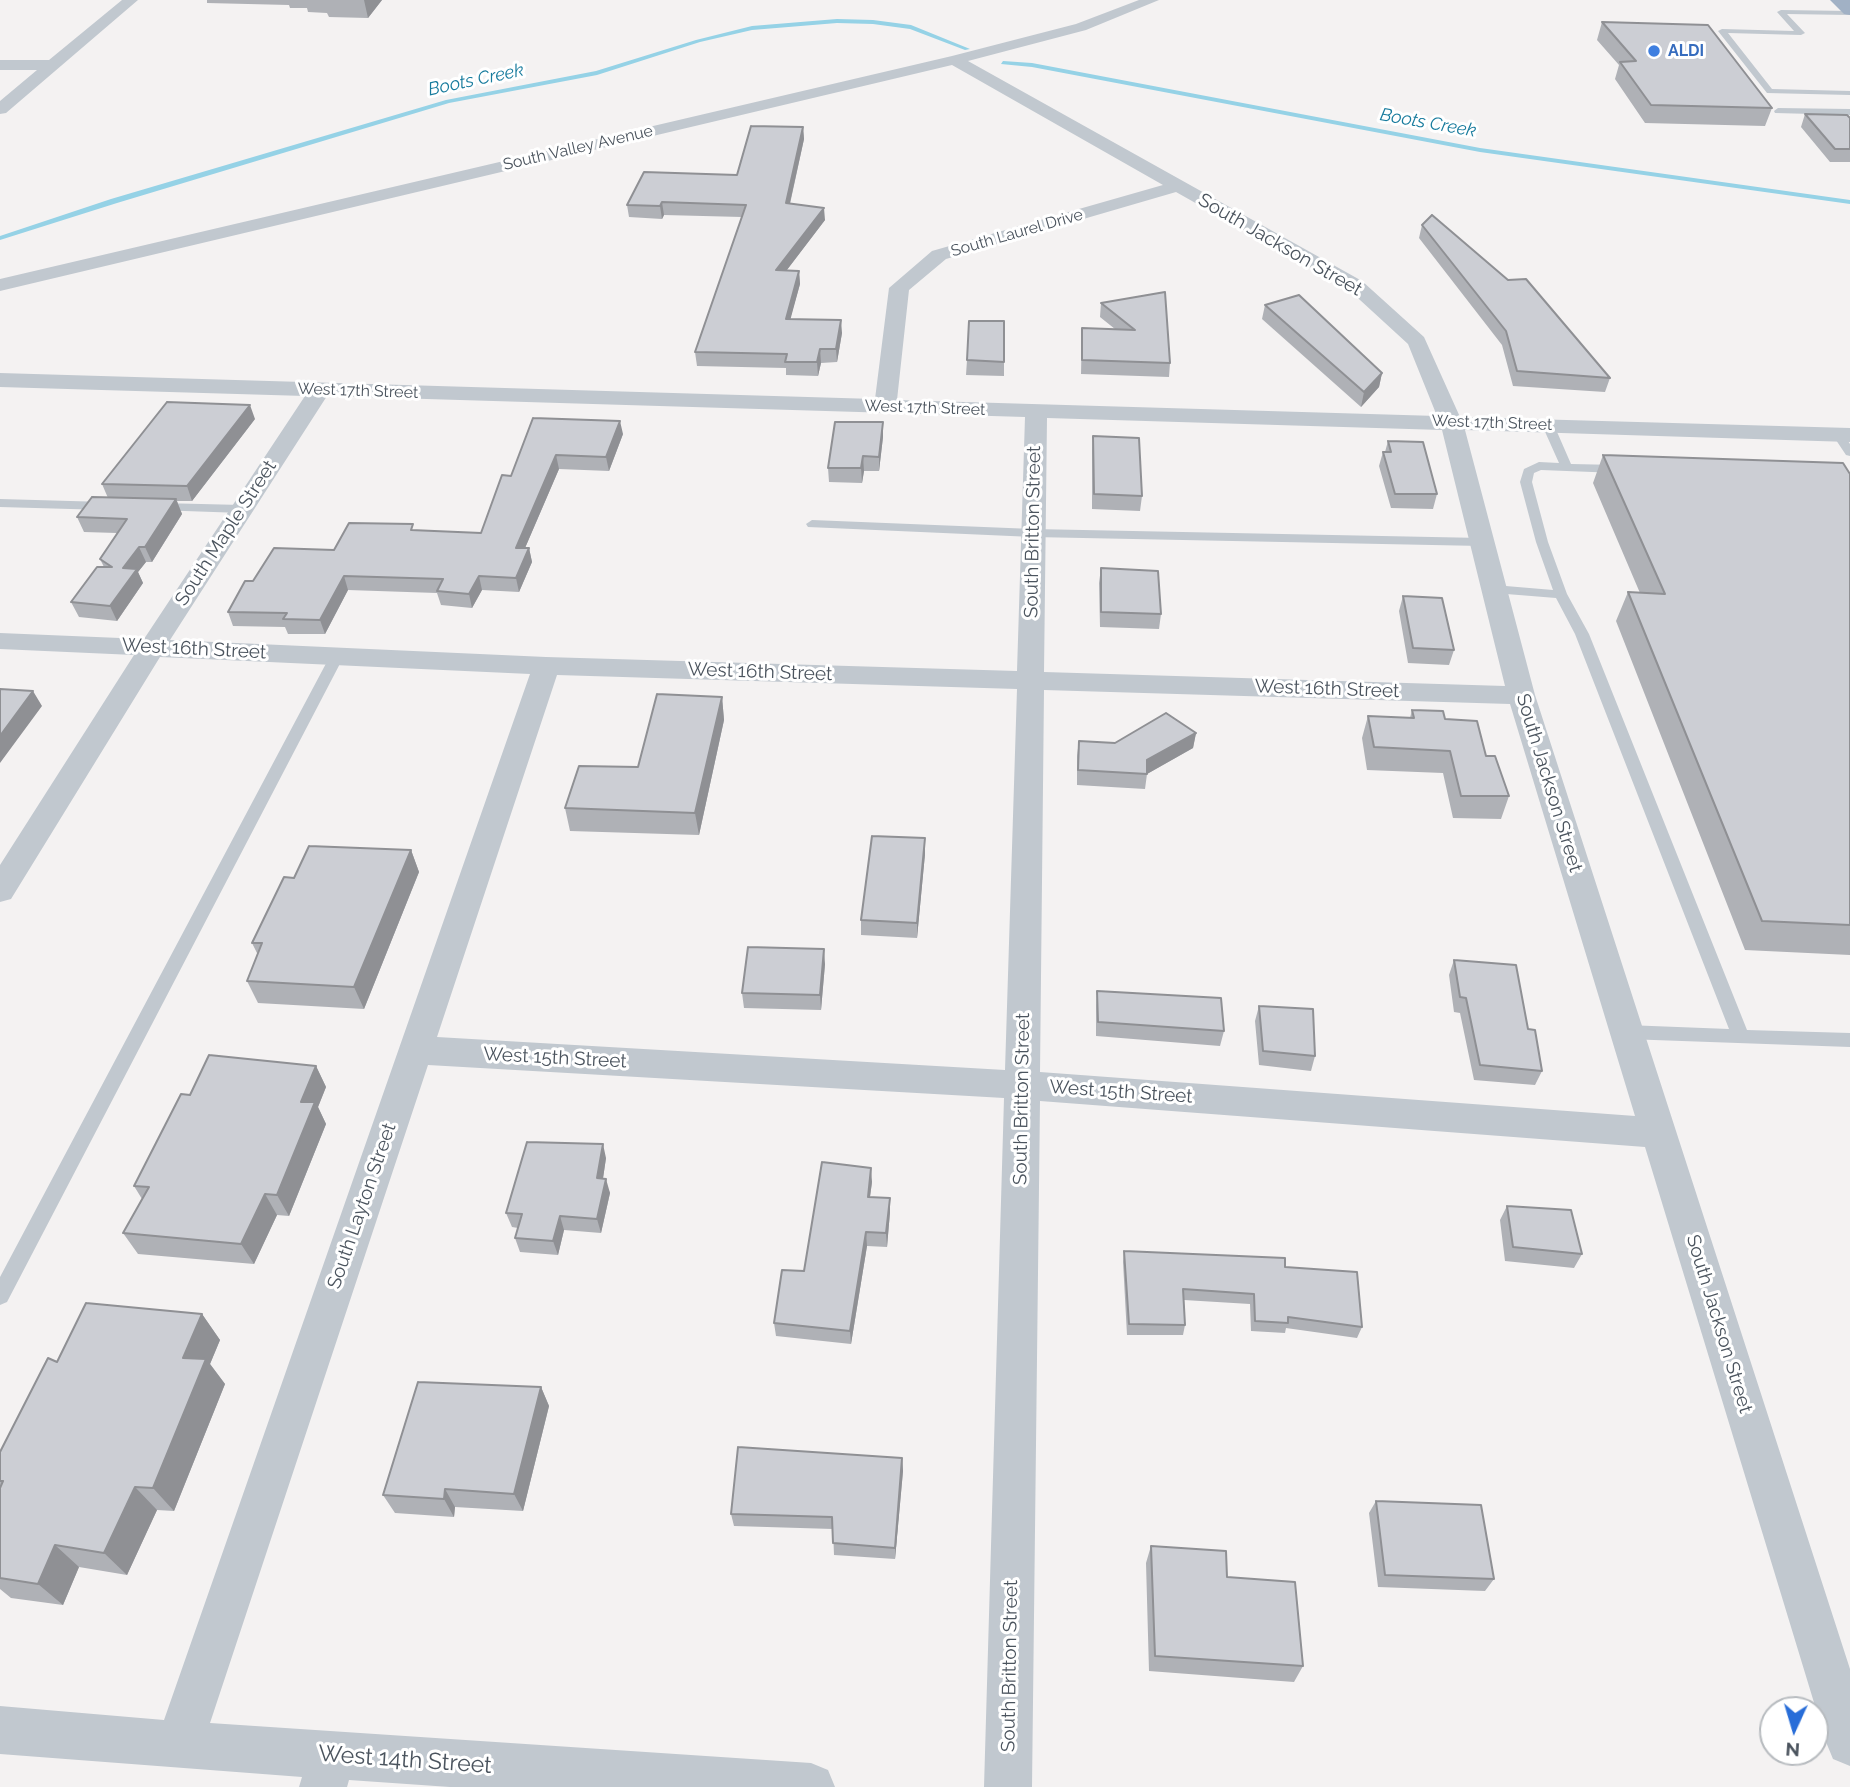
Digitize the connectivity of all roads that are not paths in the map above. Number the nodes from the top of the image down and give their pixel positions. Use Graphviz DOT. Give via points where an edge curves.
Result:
graph roads {
  1 [pos="131,0"];
  2 [pos="1152,0"];
  3 [pos="1839,0"];
  4 [pos="1850,12"];
  5 [pos="954,60"];
  6 [pos="0,65"];
  7 [pos="54,65"];
  8 [pos="1850,93"];
  9 [pos="0,109"];
  10 [pos="1778,111"];
  11 [pos="1850,112"];
  12 [pos="1178,186"];
  13 [pos="0,285"];
  14 [pos="0,380"];
  15 [pos="320,390"];
  16 [pos="885,407"];
  17 [pos="1036,411"];
  18 [pos="1451,422"];
  19 [pos="1548,425"];
  20 [pos="1846,441"];
  21 [pos="1567,467"];
  22 [pos="1635,469"];
  23 [pos="0,503"];
  24 [pos="125,506"];
  25 [pos="151,507"];
  26 [pos="242,509"];
  27 [pos="812,524"];
  28 [pos="1033,533"];
  29 [pos="1482,542"];
  30 [pos="1494,589"];
  31 [pos="1562,594"];
  32 [pos="0,641"];
  33 [pos="153,646"];
  34 [pos="337,656"];
  35 [pos="546,666"];
  36 [pos="1030,680"];
  37 [pos="1521,695"];
  38 [pos="0,891"];
  39 [pos="1626,1032"];
  40 [pos="1741,1037"];
  41 [pos="1850,1040"];
  42 [pos="415,1050"];
  43 [pos="1022,1085"];
  44 [pos="1658,1133"];
  45 [pos="0,1296"];
  46 [pos="0,1730"];
  47 [pos="1850,1742"];
  48 [pos="179,1745"];
  49 [pos="328,1771"];
  50 [pos="811,1787"];
  51 [pos="1007,1787"];
  1 -- 7 [label="street"];
  2 -- 5 [label="street, South Valley Avenue" via="1081,27"];
  3 -- 4 [label="highway"];
  4 -- 8 [label="lane" via="1781,12 1801,33 1722,32 1770,91"];
  5 -- 12 [label="street, South Jackson Street"];
  5 -- 13 [label="street, South Valley Avenue"];
  6 -- 7 [label="street"];
  7 -- 9 [label="street"];
  10 -- 11 [label="lane"];
  12 -- 16 [label="street, South Laurel Drive" via="939,256 899,288"];
  12 -- 18 [label="street, South Jackson Street" via="1355,285 1417,341"];
  14 -- 15 [label="street, West 17th Street"];
  15 -- 16 [label="street, West 17th Street"];
  15 -- 26 [label="street, South Maple Street"];
  16 -- 17 [label="street, West 17th Street"];
  17 -- 18 [label="street, West 17th Street"];
  17 -- 28 [label="street, South Britton Street"];
  18 -- 19 [label="street, West 17th Street"];
  18 -- 29 [label="street, South Jackson Street"];
  19 -- 20 [label="street, West 17th Street"];
  19 -- 21 [label="lane"];
  21 -- 22 [label="lane"];
  21 -- 31 [label="lane" via="1539,466 1528,471 1526,482"];
  23 -- 24 [label="lane"];
  25 -- 26 [label="lane"];
  26 -- 33 [label="street, South Maple Street"];
  27 -- 28 [label="lane"];
  28 -- 29 [label="lane"];
  28 -- 36 [label="street, South Britton Street"];
  29 -- 30 [label="street, South Jackson Street"];
  30 -- 31 [label="lane"];
  30 -- 37 [label="street, South Jackson Street"];
  31 -- 40 [label="lane"];
  32 -- 33 [label="street, West 16th Street"];
  33 -- 34 [label="street, West 16th Street"];
  33 -- 38 [label="street, South Maple Street"];
  34 -- 35 [label="street, West 16th Street"];
  34 -- 45 [label="lane"];
  35 -- 36 [label="street, West 16th Street"];
  35 -- 42 [label="street, South Layton Street"];
  36 -- 37 [label="street, West 16th Street"];
  36 -- 43 [label="street, South Britton Street"];
  37 -- 39 [label="street, South Jackson Street"];
  39 -- 40 [label="lane"];
  39 -- 44 [label="street, South Jackson Street"];
  40 -- 41 [label="lane"];
  42 -- 43 [label="street, West 15th Street"];
  42 -- 48 [label="street, South Layton Street"];
  43 -- 44 [label="street, West 15th Street"];
  43 -- 51 [label="street, South Britton Street"];
  44 -- 47 [label="street, South Jackson Street"];
  46 -- 48 [label="street, West 14th Street"];
  48 -- 49 [label="street, West 14th Street"];
  49 -- 50 [label="street, West 14th Street"];
}
